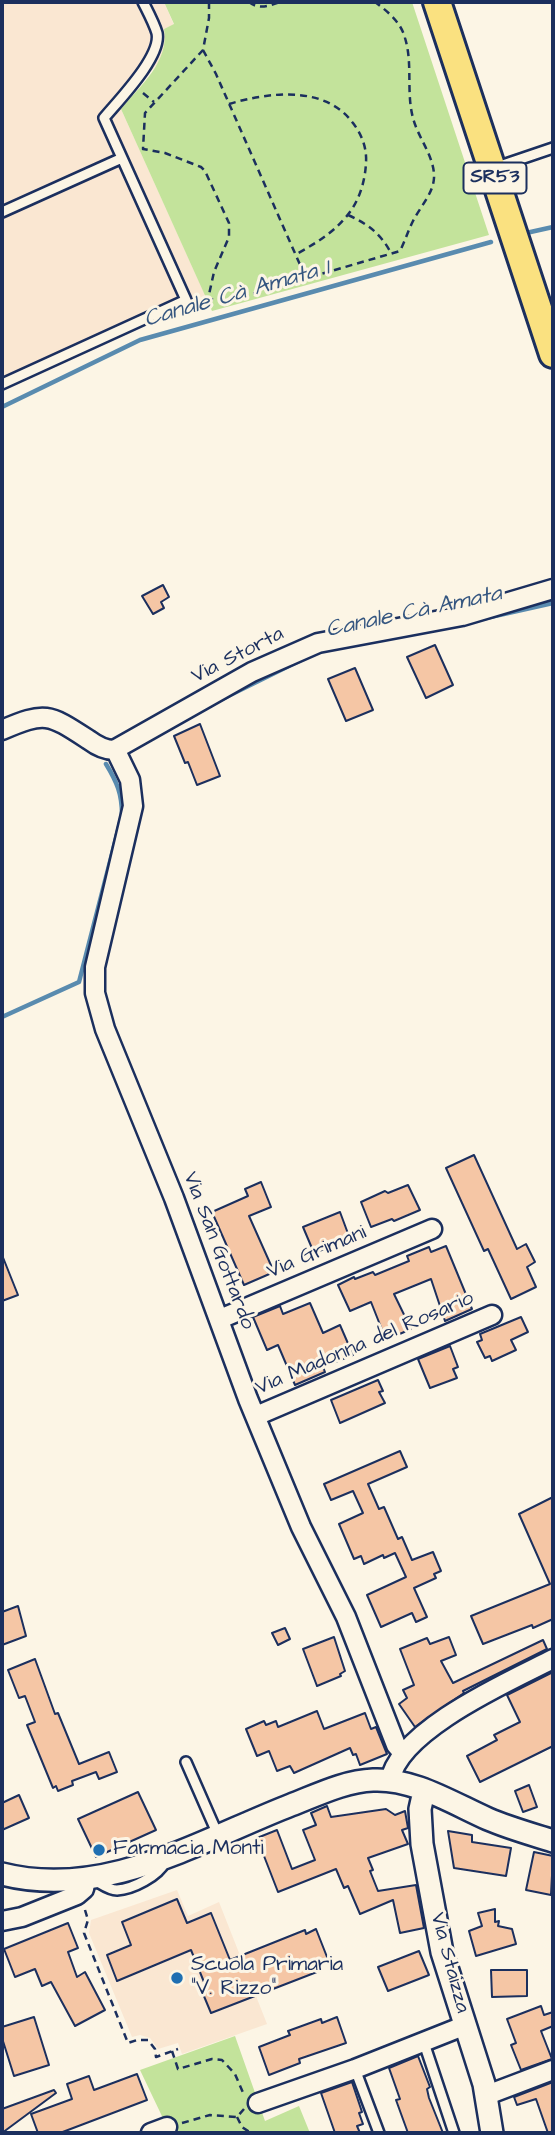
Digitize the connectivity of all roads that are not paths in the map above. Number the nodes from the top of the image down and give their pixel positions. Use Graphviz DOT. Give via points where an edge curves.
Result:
graph roads {
  1 [pos="143,2"];
  2 [pos="437,2"];
  3 [pos="553,148"];
  4 [pos="122,159"];
  5 [pos="492,169"];
  6 [pos="2,212"];
  7 [pos="553,354"];
  8 [pos="2,384"];
  9 [pos="553,589"];
  10 [pos="2,730"];
  11 [pos="116,749"];
  12 [pos="432,1229"];
  13 [pos="492,1315"];
  14 [pos="220,1319"];
  15 [pos="256,1416"];
  16 [pos="553,1659"];
  17 [pos="403,1753"];
  18 [pos="186,1762"];
  19 [pos="390,1780"];
  20 [pos="424,1791"];
  21 [pos="218,1835"];
  22 [pos="553,1841"];
  23 [pos="2,1874"];
  24 [pos="85,1884"];
  25 [pos="2,1921"];
  26 [pos="466,2025"];
  27 [pos="423,2040"];
  28 [pos="355,2068"];
  29 [pos="553,2070"];
  30 [pos="487,2095"];
  31 [pos="253,2105"];
  32 [pos="379,2133"];
  33 [pos="454,2133"];
  34 [pos="492,2133"];
  1 -- 4 [label="lane" via="158,35 155,49 104,118"];
  2 -- 5 [label="main road, SR53"];
  3 -- 5 [label="lane"];
  4 -- 6 [label="lane"];
  4 -- 8 [label="lane" via="186,300"];
  5 -- 7 [label="main road, SR53"];
  9 -- 11 [label="street, Via Storta" via="462,616 318,643 252,672"];
  10 -- 11 [label="street" via="48,717 104,749"];
  11 -- 14 [label="street, Via San Gottardo" via="130,780 133,806 94,985 109,1041"];
  12 -- 14 [label="street, Via Grimani"];
  13 -- 15 [label="street, Via Madonna del Rosario"];
  14 -- 15 [label="street, Via San Gottardo"];
  15 -- 17 [label="street, Via San Gottardo"];
  16 -- 17 [label="street" via="464,1706"];
  17 -- 19 [label="street"];
  18 -- 21 [label="lane"];
  19 -- 20 [label="street"];
  19 -- 21 [label="street" via="341,1786"];
  20 -- 22 [label="street"];
  20 -- 26 [label="street, Via Staizza" via="422,1844 442,1952"];
  21 -- 24 [label="street"];
  23 -- 24 [label="street"];
  24 -- 25 [label="street" via="22,1917"];
  26 -- 27 [label="street"];
  26 -- 30 [label="street, Via Staizza"];
  27 -- 28 [label="street"];
  27 -- 33 [label="lane"];
  28 -- 31 [label="street"];
  28 -- 32 [label="lane"];
  29 -- 30 [label="street"];
  30 -- 34 [label="street, Via Staizza"];
}
